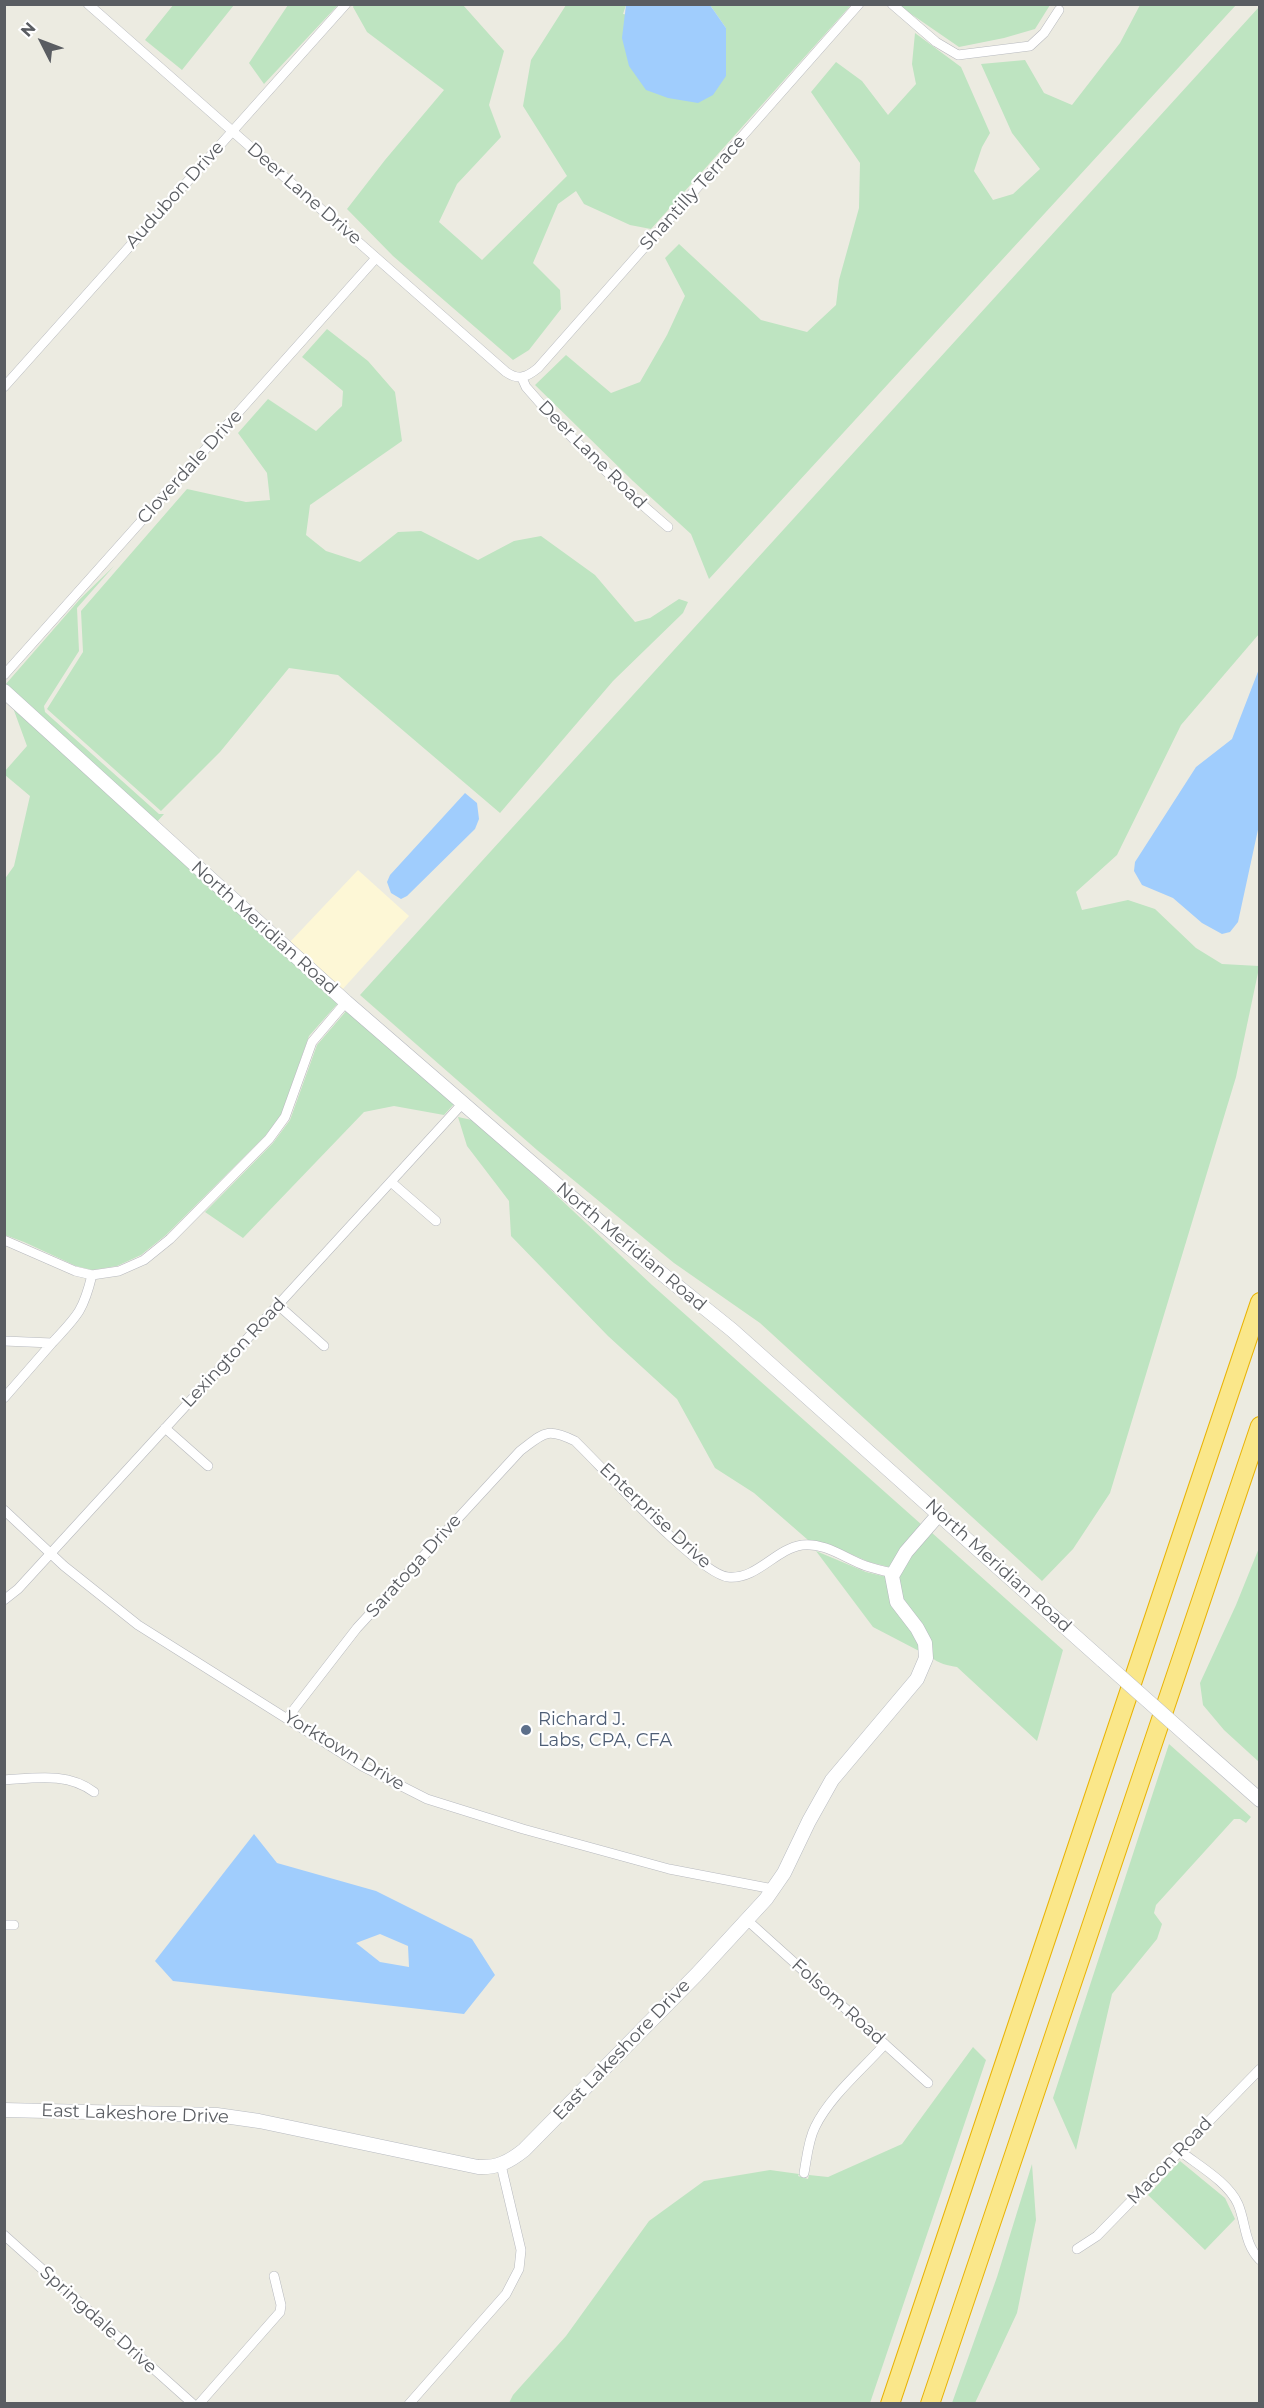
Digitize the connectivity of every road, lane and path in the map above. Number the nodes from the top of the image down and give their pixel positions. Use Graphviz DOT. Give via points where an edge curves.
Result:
graph roads {
  1 [pos="88,4"];
  2 [pos="346,4"];
  3 [pos="859,4"];
  4 [pos="892,4"];
  5 [pos="1059,10"];
  6 [pos="232,131"];
  7 [pos="376,258"];
  8 [pos="522,378"];
  9 [pos="4,387"];
  10 [pos="668,527"];
  11 [pos="4,675"];
  12 [pos="4,692"];
  13 [pos="346,1002"];
  14 [pos="462,1104"];
  15 [pos="391,1182"];
  16 [pos="436,1221"];
  17 [pos="4,1240"];
  18 [pos="92,1275"];
  19 [pos="1260,1302"];
  20 [pos="278,1305"];
  21 [pos="4,1341"];
  22 [pos="52,1343"];
  23 [pos="324,1346"];
  24 [pos="4,1398"];
  25 [pos="1260,1426"];
  26 [pos="165,1428"];
  27 [pos="556,1432"];
  28 [pos="208,1466"];
  29 [pos="4,1510"];
  30 [pos="939,1514"];
  31 [pos="51,1553"];
  32 [pos="893,1573"];
  33 [pos="4,1600"];
  34 [pos="288,1717"];
  35 [pos="4,1780"];
  36 [pos="94,1792"];
  37 [pos="1260,1800"];
  38 [pos="773,1889"];
  39 [pos="747,1920"];
  40 [pos="885,2044"];
  41 [pos="1260,2069"];
  42 [pos="928,2083"];
  43 [pos="4,2110"];
  44 [pos="1180,2151"];
  45 [pos="501,2165"];
  46 [pos="804,2173"];
  47 [pos="4,2235"];
  48 [pos="1077,2248"];
  49 [pos="1260,2259"];
  50 [pos="274,2276"];
  51 [pos="193,2403"];
  52 [pos="199,2403"];
  53 [pos="409,2403"];
  54 [pos="890,2403"];
  55 [pos="930,2403"];
  1 -- 6 [label="street, Deer Lane Drive"];
  2 -- 6 [label="street, Audubon Drive"];
  3 -- 8 [label="street, Shantilly Terrace" via="538,368"];
  4 -- 5 [label="street" via="936,42 958,55 1030,46"];
  6 -- 7 [label="street, Deer Lane Drive"];
  6 -- 9 [label="street, Audubon Drive"];
  7 -- 8 [label="street, Deer Lane Drive" via="506,372"];
  7 -- 11 [label="street, Cloverdale Drive"];
  8 -- 10 [label="street, Deer Lane Road" via="568,434"];
  12 -- 13 [label="main road, North Meridian Road"];
  13 -- 14 [label="main road, North Meridian Road"];
  13 -- 18 [label="street" via="312,1042 285,1118 269,1139 144,1260 119,1271"];
  14 -- 15 [label="street, Lexington Road"];
  14 -- 30 [label="main road, North Meridian Road" via="732,1330"];
  15 -- 16 [label="street"];
  15 -- 20 [label="street, Lexington Road"];
  17 -- 18 [label="street"];
  18 -- 22 [label="street" via="84,1305"];
  19 -- 54 [label="highway"];
  20 -- 23 [label="street"];
  20 -- 26 [label="street, Lexington Road"];
  21 -- 22 [label="street"];
  22 -- 24 [label="street"];
  25 -- 55 [label="highway"];
  26 -- 28 [label="street"];
  26 -- 31 [label="street, Lexington Road"];
  27 -- 32 [label="street, Enterprise Drive" via="575,1441 680,1544 723,1576 748,1574 778,1555 805,1545"];
  27 -- 34 [label="street, Saratoga Drive" via="542,1435 520,1451 357,1628"];
  29 -- 31 [label="street, Yorktown Drive"];
  30 -- 32 [label="main road"];
  30 -- 37 [label="main road, North Meridian Road, bridge"];
  31 -- 33 [label="street, Lexington Road"];
  31 -- 34 [label="street, Yorktown Drive" via="138,1625"];
  32 -- 38 [label="main road, East Lakeshore Drive" via="897,1602 925,1643 923,1668 908,1692 832,1780"];
  34 -- 38 [label="street, Yorktown Drive" via="362,1766 450,1808 678,1871"];
  35 -- 36 [label="street" via="60,1778 74,1780"];
  38 -- 39 [label="main road, East Lakeshore Drive"];
  39 -- 40 [label="street, Folsom Road"];
  39 -- 45 [label="main road, East Lakeshore Drive" via="524,2150"];
  40 -- 42 [label="street, Folsom Road"];
  40 -- 46 [label="street" via="828,2106 815,2127"];
  41 -- 44 [label="street, Macon Road"];
  43 -- 45 [label="main road, East Lakeshore Drive" via="217,2115 478,2168"];
  44 -- 48 [label="street, Macon Road" via="1097,2236"];
  44 -- 49 [label="street" via="1233,2196 1250,2246"];
  45 -- 53 [label="street" via="519,2240 519,2269 506,2294"];
  47 -- 51 [label="street, Springdale Drive"];
  50 -- 52 [label="street" via="281,2305 276,2318"];
}
